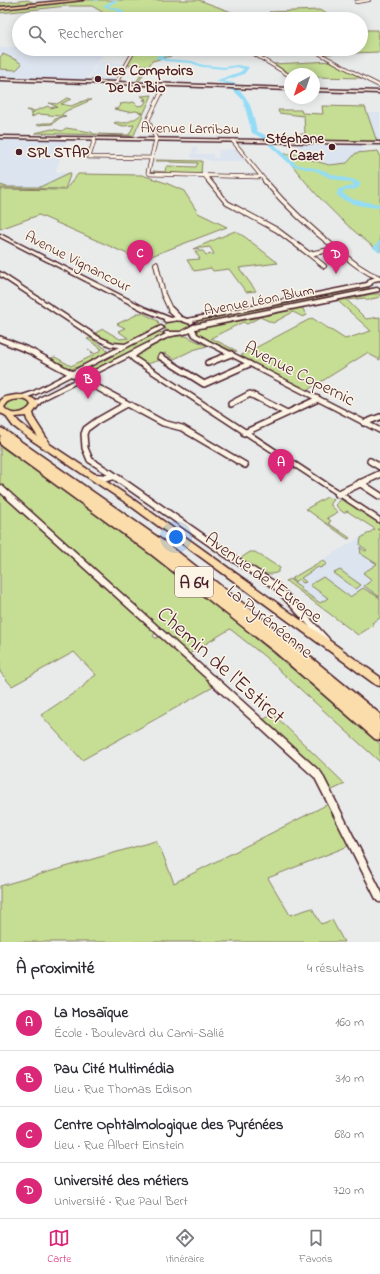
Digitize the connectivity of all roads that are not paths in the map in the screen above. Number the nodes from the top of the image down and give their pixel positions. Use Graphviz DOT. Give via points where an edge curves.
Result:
graph roads {
  1 [pos="81,0"];
  2 [pos="369,0"];
  3 [pos="356,2"];
  4 [pos="0,8"];
  5 [pos="131,56"];
  6 [pos="257,56"];
  7 [pos="324,56"];
  8 [pos="284,72"];
  9 [pos="0,79"];
  10 [pos="116,83"];
  11 [pos="165,85"];
  12 [pos="380,86"];
  13 [pos="284,89"];
  14 [pos="320,90"];
  15 [pos="380,92"];
  16 [pos="0,137"];
  17 [pos="95,138"];
  18 [pos="156,140"];
  19 [pos="233,141"];
  20 [pos="380,143"];
  21 [pos="151,158"];
  22 [pos="205,176"];
  23 [pos="259,177"];
  24 [pos="0,235"];
  25 [pos="335,249"];
  26 [pos="309,254"];
  27 [pos="156,264"];
  28 [pos="324,266"];
  29 [pos="0,274"];
  30 [pos="369,274"];
  31 [pos="380,278"];
  32 [pos="370,282"];
  33 [pos="378,291"];
  34 [pos="144,309"];
  35 [pos="171,317"];
  36 [pos="188,320"];
  37 [pos="161,326"];
  38 [pos="192,328"];
  39 [pos="171,334"];
  40 [pos="182,334"];
  41 [pos="97,338"];
  42 [pos="0,339"];
  43 [pos="207,342"];
  44 [pos="129,345"];
  45 [pos="139,350"];
  46 [pos="231,354"];
  47 [pos="160,357"];
  48 [pos="103,358"];
  49 [pos="112,363"];
  50 [pos="208,363"];
  51 [pos="249,364"];
  52 [pos="150,371"];
  53 [pos="72,374"];
  54 [pos="82,378"];
  55 [pos="0,396"];
  56 [pos="12,397"];
  57 [pos="22,397"];
  58 [pos="318,399"];
  59 [pos="1,404"];
  60 [pos="128,404"];
  61 [pos="231,404"];
  62 [pos="34,405"];
  63 [pos="29,412"];
  64 [pos="287,413"];
  65 [pos="8,414"];
  66 [pos="380,417"];
  67 [pos="364,423"];
  68 [pos="0,430"];
  69 [pos="380,431"];
  70 [pos="244,433"];
  71 [pos="0,439"];
  72 [pos="48,446"];
  73 [pos="370,461"];
  74 [pos="245,465"];
  75 [pos="380,467"];
  76 [pos="380,474"];
  77 [pos="114,476"];
  78 [pos="94,477"];
  79 [pos="360,483"];
  80 [pos="0,488"];
  81 [pos="338,494"];
  82 [pos="380,496"];
  83 [pos="380,521"];
  84 [pos="331,647"];
  85 [pos="380,682"];
  86 [pos="380,722"];
  87 [pos="380,735"];
  88 [pos="380,898"];
  1 -- 4 [label="main road"];
  2 -- 3 [label="street"];
  5 -- 10 [label="street"];
  6 -- 8 [label="street"];
  7 -- 12 [label="street"];
  9 -- 10 [label="street"];
  10 -- 11 [label="street"];
  11 -- 13 [label="street"];
  11 -- 18 [label="street" via="148,120"];
  14 -- 15 [label="street"];
  16 -- 17 [label="street, Avenue Larribau"];
  17 -- 18 [label="street, Avenue Larribau"];
  17 -- 21 [label="street" via="89,157"];
  18 -- 19 [label="street, Avenue Larribau"];
  18 -- 21 [label="street"];
  19 -- 20 [label="street, Avenue Larribau"];
  19 -- 23 [label="street"];
  21 -- 22 [label="street" via="148,172 150,174"];
  22 -- 23 [label="street"];
  22 -- 26 [label="street" via="231,206 277,230"];
  23 -- 25 [label="street" via="301,220"];
  24 -- 34 [label="street, Avenue Vignancour"];
  25 -- 26 [label="street"];
  25 -- 30 [label="street"];
  26 -- 28 [label="street"];
  27 -- 35 [label="street"];
  29 -- 41 [label="street"];
  30 -- 31 [label="street"];
  30 -- 32 [label="street"];
  31 -- 32 [label="street, Avenue Léon Blum"];
  32 -- 33 [label="street" via="371,287"];
  32 -- 36 [label="street, Avenue Léon Blum"];
  33 -- 38 [label="street, Avenue Léon Blum"];
  34 -- 35 [label="street, Avenue Vignancour"];
  34 -- 37 [label="street, Avenue Vignancour"];
  35 -- 36 [label="street"];
  35 -- 37 [label="street"];
  36 -- 38 [label="street, Avenue Copernic" via="193,325"];
  37 -- 39 [label="street, Avenue Vignancour"];
  37 -- 44 [label="street"];
  38 -- 40 [label="street, Avenue Léon Blum"];
  38 -- 43 [label="street, Avenue Copernic" via="195,335"];
  39 -- 40 [label="street"];
  39 -- 45 [label="street"];
  40 -- 43 [label="street, Avenue Copernic"];
  41 -- 44 [label="street" via="112,345"];
  41 -- 48 [label="street" via="110,351"];
  42 -- 53 [label="street" via="30,351"];
  43 -- 46 [label="street, Avenue Copernic"];
  44 -- 48 [label="street"];
  45 -- 49 [label="street"];
  45 -- 52 [label="street" via="132,356"];
  46 -- 50 [label="street"];
  46 -- 51 [label="street, Avenue Copernic"];
  47 -- 51 [label="street" via="204,384"];
  48 -- 53 [label="street"];
  49 -- 52 [label="street" via="123,361"];
  49 -- 54 [label="street"];
  51 -- 58 [label="street, Avenue Copernic"];
  52 -- 70 [label="street"];
  53 -- 54 [label="street"];
  53 -- 57 [label="street"];
  54 -- 60 [label="street"];
  54 -- 62 [label="street"];
  55 -- 56 [label="main road"];
  56 -- 57 [label="main road"];
  56 -- 59 [label="main road"];
  57 -- 62 [label="main road" via="31,399"];
  58 -- 64 [label="street"];
  58 -- 67 [label="street, Avenue Copernic"];
  59 -- 65 [label="main road, Avenue de l'Europe" via="2,411"];
  60 -- 74 [label="street" via="163,423 182,428"];
  60 -- 77 [label="street" via="91,425 84,434 87,456"];
  61 -- 64 [label="street" via="250,394"];
  62 -- 63 [label="main road"];
  63 -- 65 [label="main road" via="19,415"];
  63 -- 72 [label="main road, Avenue de l'Europe" via="34,426"];
  64 -- 70 [label="street"];
  65 -- 72 [label="main road, Avenue de l'Europe" via="16,424"];
  66 -- 67 [label="street"];
  67 -- 69 [label="street, Avenue Copernic"];
  68 -- 86 [label="highway, La Pyrénéenne / A 64" via="164,548 288,645"];
  70 -- 81 [label="street"];
  71 -- 87 [label="highway, La Pyrénéenne / A 64" via="162,557 279,649"];
  72 -- 78 [label="main road, Avenue de l'Europe"];
  73 -- 75 [label="street"];
  76 -- 79 [label="street"];
  77 -- 78 [label="street"];
  77 -- 84 [label="street" via="225,554 276,586"];
  78 -- 84 [label="main road, Avenue de l'Europe"];
  79 -- 81 [label="street"];
  79 -- 82 [label="street"];
  80 -- 88 [label="street, Chemin de l'Estiret" via="318,775"];
  81 -- 83 [label="street"];
  84 -- 85 [label="main road, Avenue de l'Europe"];
}
